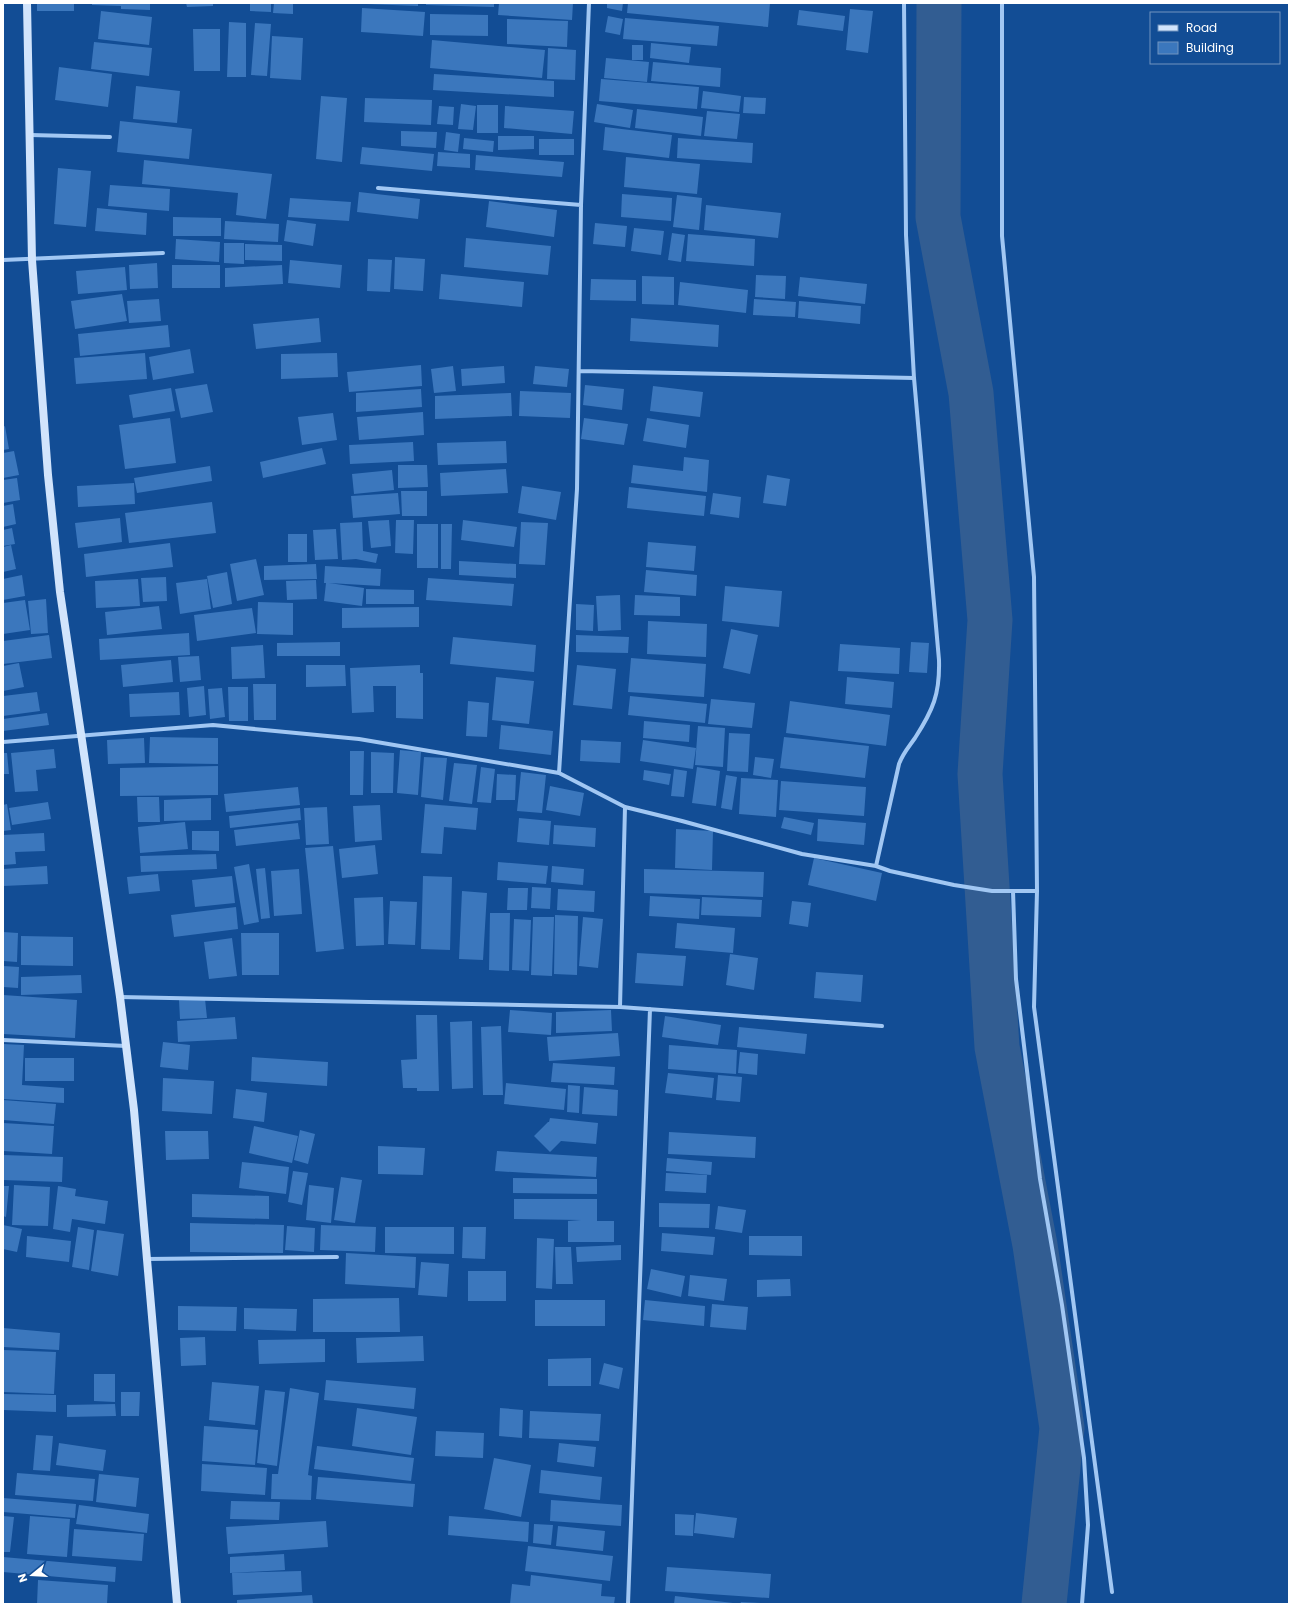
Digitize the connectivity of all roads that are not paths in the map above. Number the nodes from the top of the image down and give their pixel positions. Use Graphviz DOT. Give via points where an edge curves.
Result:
graph roads {
  1 [pos="27,3"];
  2 [pos="590,3"];
  3 [pos="904,3"];
  4 [pos="1002,3"];
  5 [pos="30,135"];
  6 [pos="110,137"];
  7 [pos="378,188"];
  8 [pos="581,205"];
  9 [pos="163,253"];
  10 [pos="3,260"];
  11 [pos="32,260"];
  12 [pos="580,371"];
  13 [pos="914,378"];
  14 [pos="81,736"];
  15 [pos="3,742"];
  16 [pos="559,773"];
  17 [pos="625,807"];
  18 [pos="876,866"];
  19 [pos="1013,891"];
  20 [pos="1037,891"];
  21 [pos="120,997"];
  22 [pos="620,1007"];
  23 [pos="650,1009"];
  24 [pos="882,1026"];
  25 [pos="3,1040"];
  26 [pos="126,1046"];
  27 [pos="337,1257"];
  28 [pos="147,1259"];
  29 [pos="1112,1592"];
  30 [pos="177,1604"];
  31 [pos="628,1604"];
  32 [pos="1082,1604"];
  1 -- 5 [label="street"];
  2 -- 8 [label="street"];
  3 -- 13 [label="street" via="906,235"];
  4 -- 20 [label="street" via="1002,236 1034,577"];
  5 -- 6 [label="street"];
  5 -- 11 [label="street"];
  7 -- 8 [label="street"];
  8 -- 12 [label="street"];
  9 -- 11 [label="street"];
  10 -- 11 [label="street"];
  11 -- 14 [label="street" via="39,378 59,584"];
  12 -- 13 [label="street"];
  12 -- 16 [label="street" via="577,489"];
  13 -- 18 [label="street" via="940,683 934,703 899,764"];
  14 -- 15 [label="street"];
  14 -- 16 [label="street" via="213,725 359,739"];
  14 -- 21 [label="street"];
  16 -- 17 [label="street"];
  17 -- 18 [label="street" via="682,820 802,854"];
  17 -- 22 [label="street"];
  18 -- 19 [label="street" via="954,886"];
  19 -- 20 [label="street"];
  19 -- 32 [label="street" via="1016,979 1039,1172 1062,1305 1084,1458 1088,1525"];
  20 -- 29 [label="street" via="1034,1007"];
  21 -- 22 [label="street"];
  21 -- 26 [label="street"];
  22 -- 23 [label="street"];
  23 -- 24 [label="street"];
  23 -- 31 [label="street"];
  25 -- 26 [label="street"];
  26 -- 28 [label="street"];
  27 -- 28 [label="street"];
  28 -- 30 [label="street"];
}
